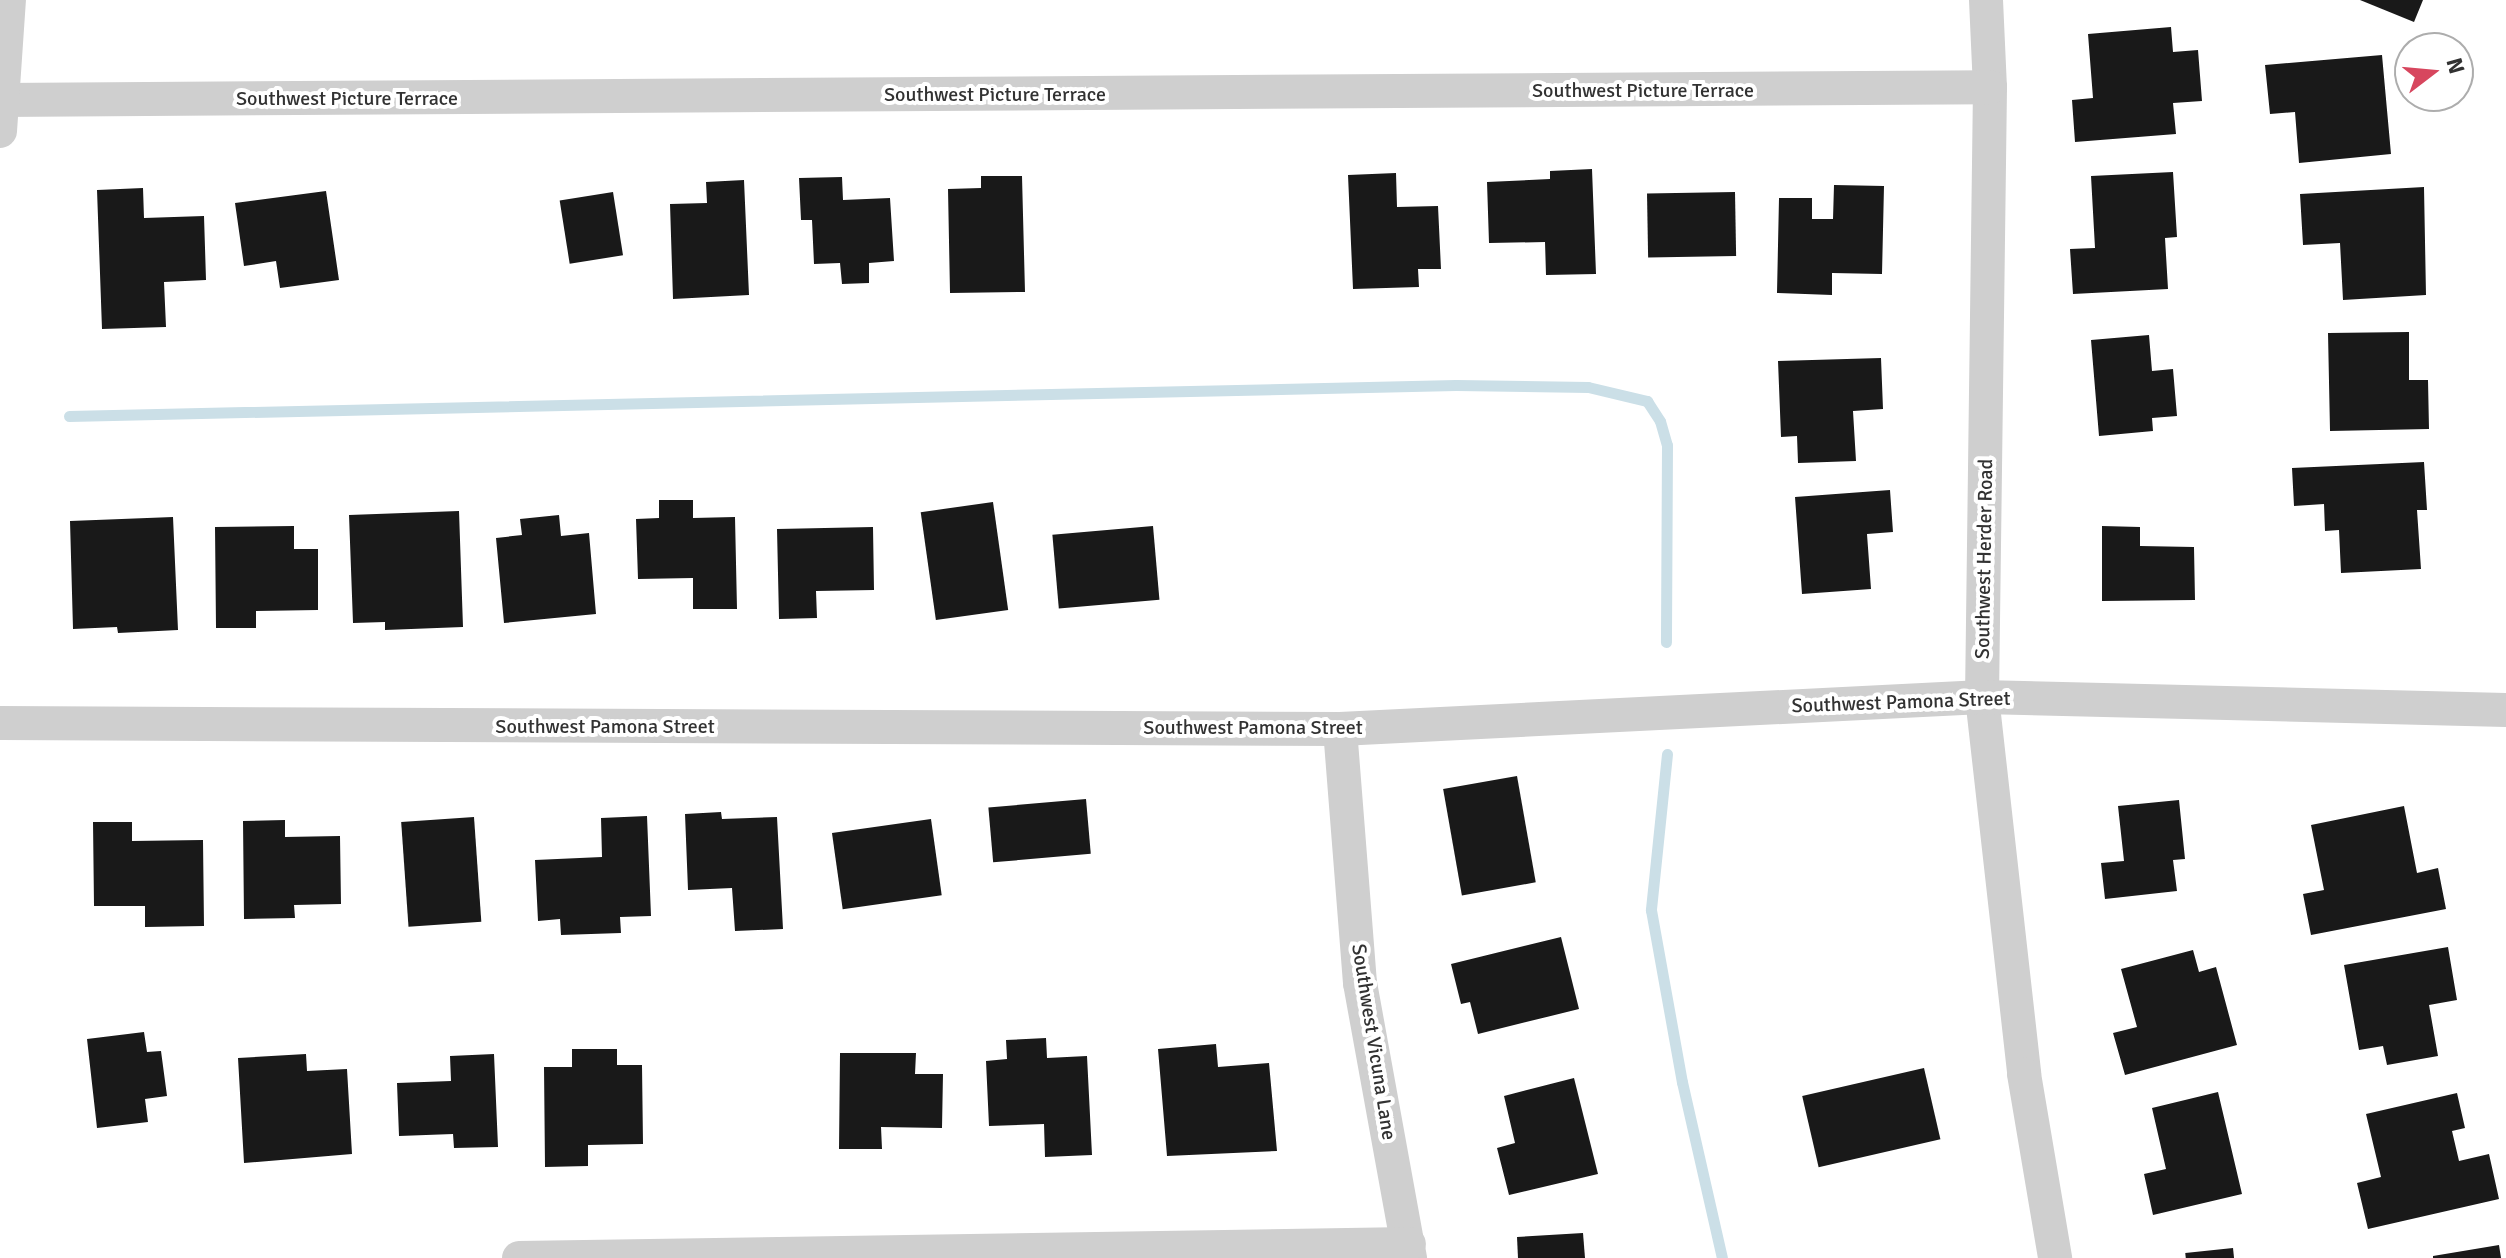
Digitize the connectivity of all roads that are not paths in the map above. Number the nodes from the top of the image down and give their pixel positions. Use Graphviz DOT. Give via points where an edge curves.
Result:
graph roads {
  1 [pos="9,0"];
  2 [pos="1986,0"];
  3 [pos="1990,87"];
  4 [pos="0,100"];
  5 [pos="0,131"];
  6 [pos="1982,697"];
  7 [pos="2506,710"];
  8 [pos="0,723"];
  9 [pos="1340,729"];
  10 [pos="1410,1251"];
  11 [pos="519,1258"];
  12 [pos="2055,1258"];
  1 -- 4 [label="street"];
  2 -- 3 [label="street, Southwest Herder Road"];
  3 -- 4 [label="street, Southwest Picture Terrace"];
  3 -- 6 [label="street, Southwest Herder Road"];
  4 -- 5 [label="street"];
  6 -- 7 [label="street, Southwest Pamona Street"];
  6 -- 9 [label="street, Southwest Pamona Street"];
  6 -- 12 [label="street, Southwest Herder Road" via="2024,1074"];
  8 -- 9 [label="street, Southwest Pamona Street"];
  9 -- 10 [label="street, Southwest Vicuna Lane" via="1360,983"];
  10 -- 11 [label="street"];
}
